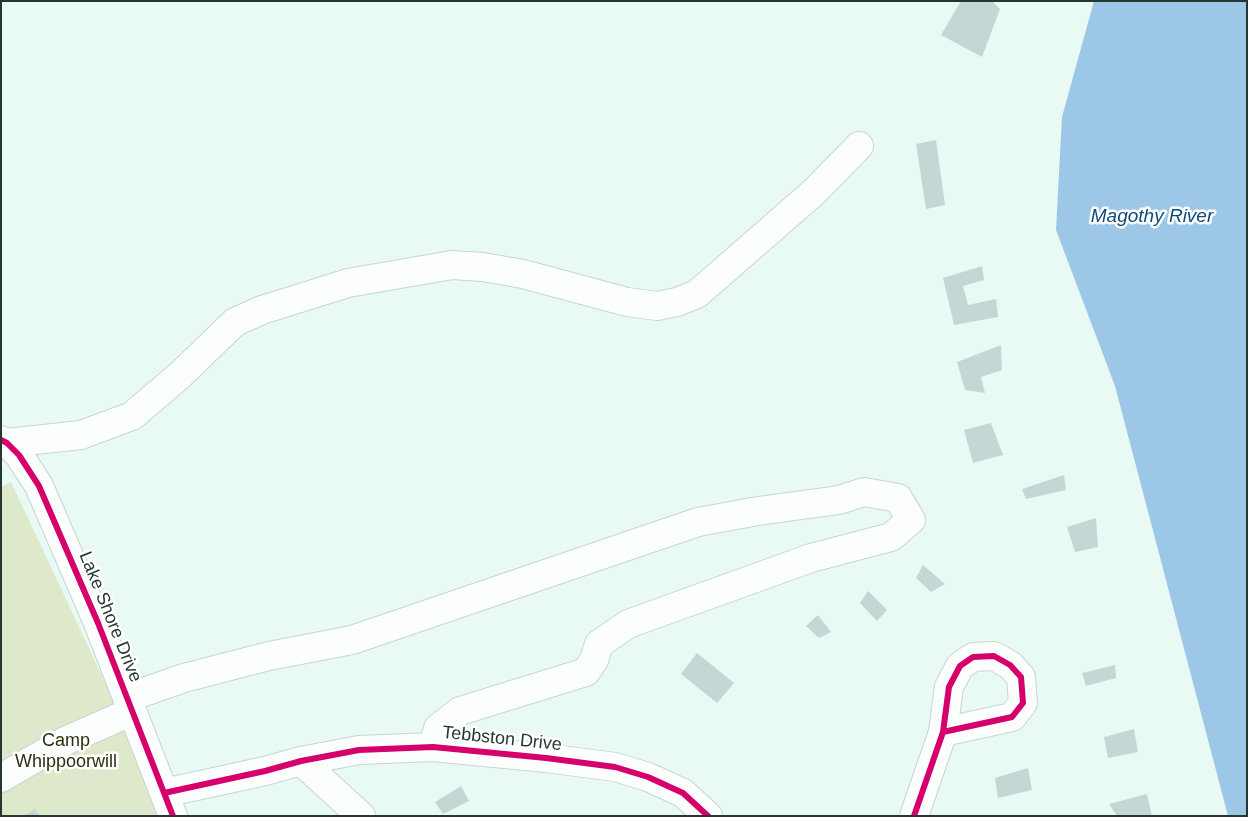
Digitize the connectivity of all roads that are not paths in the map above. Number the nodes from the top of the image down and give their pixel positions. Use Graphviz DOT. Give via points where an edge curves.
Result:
graph roads {
  1 [pos="860,146"];
  2 [pos="4,442"];
  3 [pos="129,705"];
  4 [pos="943,732"];
  5 [pos="433,747"];
  6 [pos="301,761"];
  7 [pos="1,778"];
  8 [pos="169,804"];
  9 [pos="361,816"];
  10 [pos="708,816"];
  11 [pos="914,816"];
  1 -- 2 [label="street" via="814,192 697,294 678,302 657,306 627,302 483,266 452,265 348,283 262,310 235,322 132,416 81,435"];
  2 -- 3 [label="street, Lake Shore Drive" via="20,455 39,486"];
  3 -- 5 [label="street" via="184,678 269,656 352,640 698,522 839,500 864,492 898,498 911,520 891,536 811,558 628,624 599,644 586,672 460,712 438,728"];
  3 -- 7 [label="street"];
  3 -- 8 [label="street, Lake Shore Drive"];
  4 -- 11 [label="street"];
  5 -- 6 [label="street, Tebbston Drive" via="359,750"];
  5 -- 10 [label="street, Tebbston Drive" via="615,767 683,793"];
  6 -- 8 [label="street, Tebbston Drive"];
  6 -- 9 [label="street"];
}
